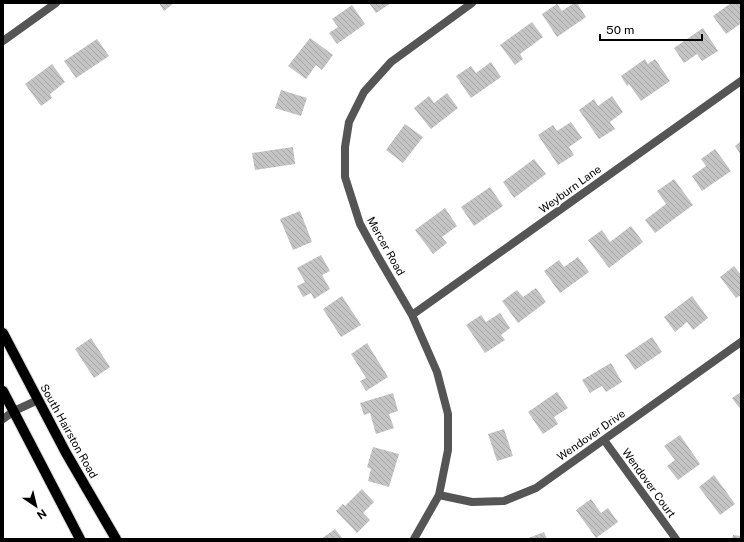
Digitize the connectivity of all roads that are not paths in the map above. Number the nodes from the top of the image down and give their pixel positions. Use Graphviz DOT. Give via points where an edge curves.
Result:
graph roads {
  1 [pos="56,3"];
  2 [pos="472,3"];
  3 [pos="3,41"];
  4 [pos="741,81"];
  5 [pos="412,315"];
  6 [pos="3,333"];
  7 [pos="741,342"];
  8 [pos="3,391"];
  9 [pos="38,400"];
  10 [pos="14,411"];
  11 [pos="3,419"];
  12 [pos="604,440"];
  13 [pos="439,494"];
  14 [pos="80,539"];
  15 [pos="116,539"];
  16 [pos="414,539"];
  17 [pos="676,539"];
  1 -- 3 [label="street"];
  2 -- 5 [label="street, Mercer Road" via="390,62 364,92 349,122 345,148 345,177 360,224"];
  4 -- 5 [label="street, Weyburn Lane"];
  5 -- 13 [label="street, Mercer Road" via="437,372 448,414 448,450"];
  6 -- 9 [label="main road, South Hairston Road"];
  7 -- 12 [label="street, Wendover Drive"];
  8 -- 10 [label="main road"];
  9 -- 10 [label="street"];
  9 -- 15 [label="main road, South Hairston Road"];
  10 -- 11 [label="street"];
  10 -- 14 [label="main road"];
  12 -- 13 [label="street, Wendover Drive" via="536,488 504,500 472,502"];
  12 -- 17 [label="street, Wendover Court"];
  13 -- 16 [label="street, Mercer Road"];
}
